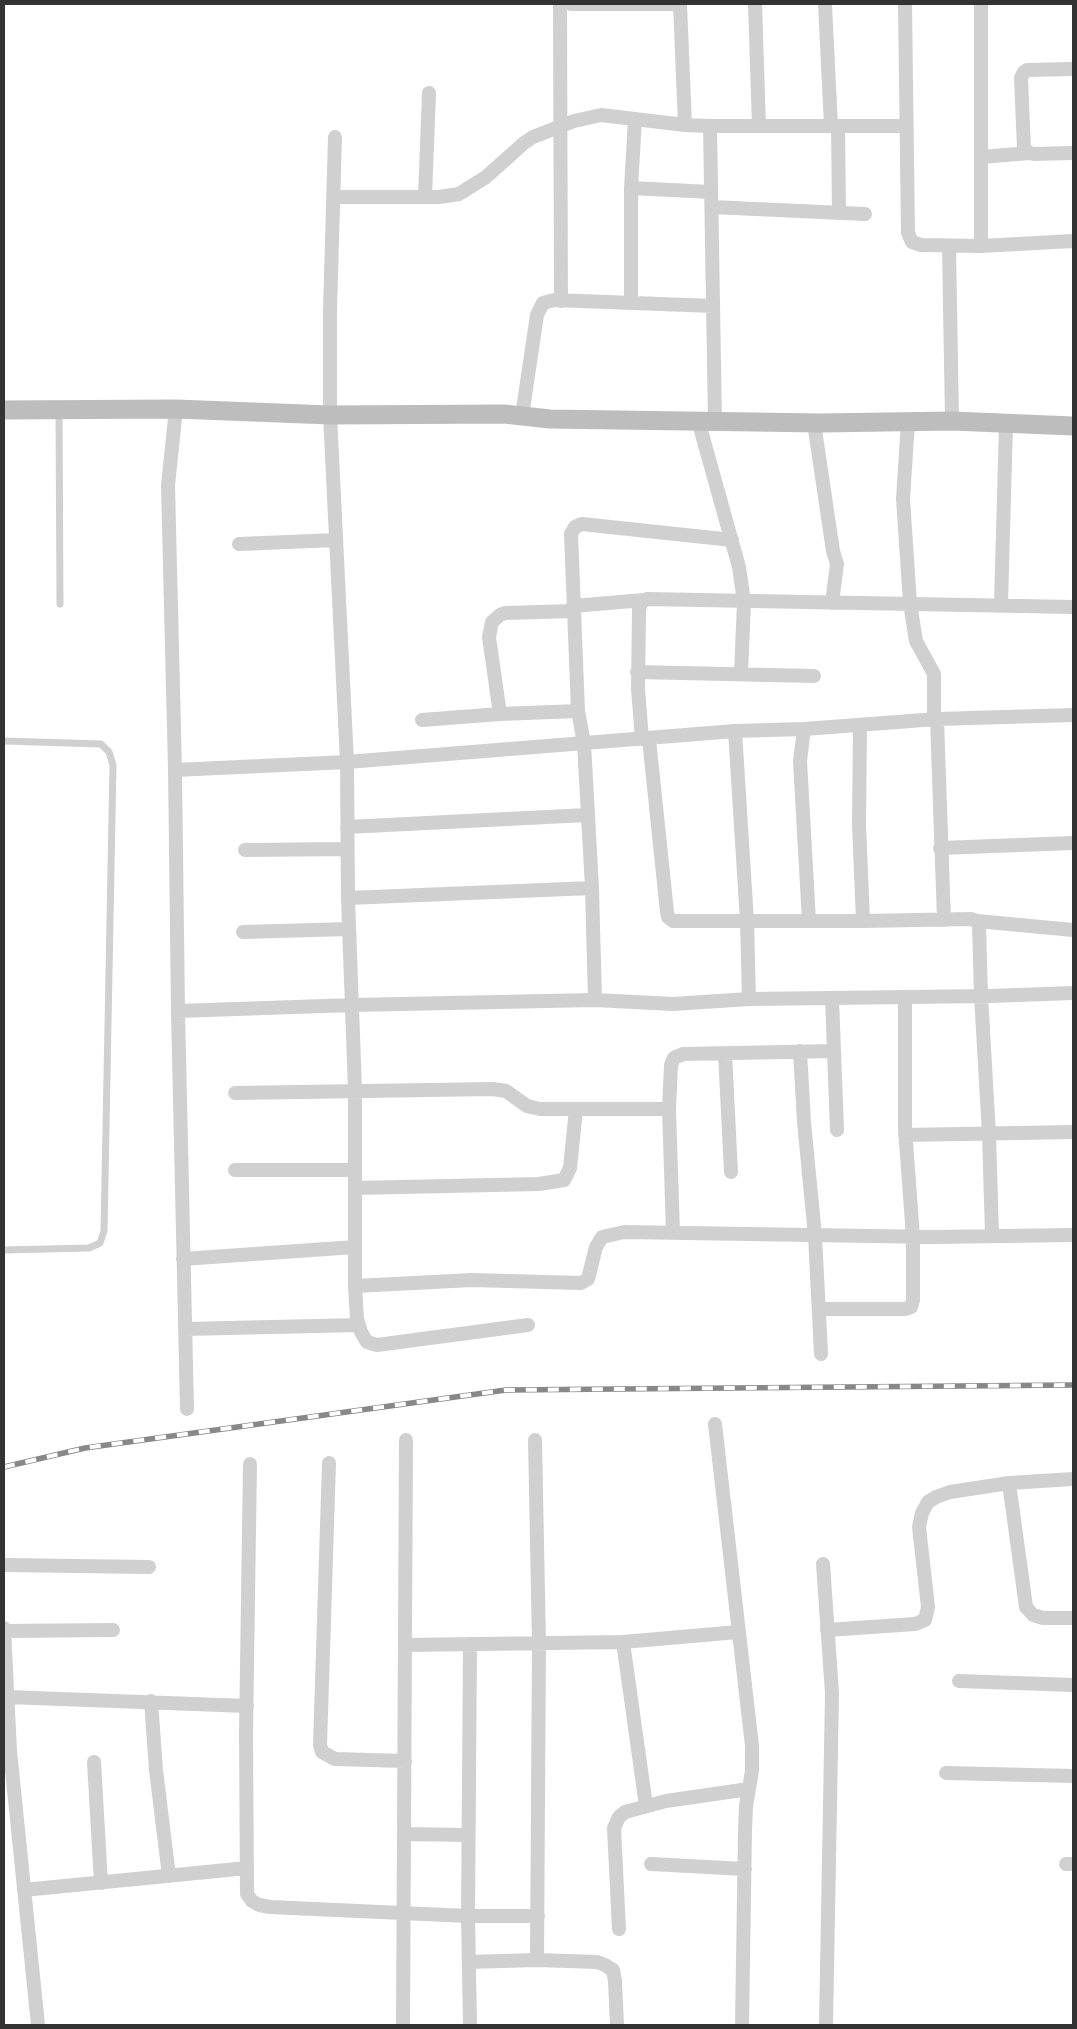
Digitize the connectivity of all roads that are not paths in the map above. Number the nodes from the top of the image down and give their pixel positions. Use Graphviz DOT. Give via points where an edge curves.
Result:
graph roads {
  1 [pos="560,4"];
  2 [pos="571,4"];
  3 [pos="680,4"];
  4 [pos="755,4"];
  5 [pos="824,4"];
  6 [pos="905,4"];
  7 [pos="981,4"];
  8 [pos="1073,69"];
  9 [pos="429,93"];
  10 [pos="635,119"];
  11 [pos="685,125"];
  12 [pos="562,126"];
  13 [pos="710,126"];
  14 [pos="759,126"];
  15 [pos="834,126"];
  16 [pos="905,126"];
  17 [pos="335,137"];
  18 [pos="1030,153"];
  19 [pos="1073,153"];
  20 [pos="981,157"];
  21 [pos="631,188"];
  22 [pos="712,192"];
  23 [pos="334,197"];
  24 [pos="425,198"];
  25 [pos="712,207"];
  26 [pos="840,213"];
  27 [pos="865,214"];
  28 [pos="1073,241"];
  29 [pos="949,246"];
  30 [pos="981,246"];
  31 [pos="561,301"];
  32 [pos="631,303"];
  33 [pos="714,306"];
  34 [pos="176,409"];
  35 [pos="4,410"];
  36 [pos="59,410"];
  37 [pos="330,415"];
  38 [pos="522,416"];
  39 [pos="707,420"];
  40 [pos="952,421"];
  41 [pos="908,422"];
  42 [pos="814,423"];
  43 [pos="1006,424"];
  44 [pos="1073,426"];
  45 [pos="336,540"];
  46 [pos="732,540"];
  47 [pos="239,544"];
  48 [pos="644,600"];
  49 [pos="744,602"];
  50 [pos="832,603"];
  51 [pos="910,603"];
  52 [pos="60,604"];
  53 [pos="1001,604"];
  54 [pos="1073,607"];
  55 [pos="573,609"];
  56 [pos="637,672"];
  57 [pos="741,674"];
  58 [pos="814,676"];
  59 [pos="578,711"];
  60 [pos="500,714"];
  61 [pos="1073,715"];
  62 [pos="936,719"];
  63 [pos="422,720"];
  64 [pos="860,725"];
  65 [pos="804,729"];
  66 [pos="735,731"];
  67 [pos="646,739"];
  68 [pos="4,741"];
  69 [pos="584,743"];
  70 [pos="347,762"];
  71 [pos="175,770"];
  72 [pos="587,815"];
  73 [pos="347,827"];
  74 [pos="1073,843"];
  75 [pos="940,848"];
  76 [pos="347,849"];
  77 [pos="246,850"];
  78 [pos="592,888"];
  79 [pos="348,898"];
  80 [pos="944,920"];
  81 [pos="977,920"];
  82 [pos="747,921"];
  83 [pos="808,921"];
  84 [pos="862,921"];
  85 [pos="349,929"];
  86 [pos="1073,930"];
  87 [pos="243,932"];
  88 [pos="1073,993"];
  89 [pos="981,996"];
  90 [pos="905,997"];
  91 [pos="832,998"];
  92 [pos="749,999"];
  93 [pos="595,1000"];
  94 [pos="353,1005"];
  95 [pos="178,1012"];
  96 [pos="834,1051"];
  97 [pos="800,1052"];
  98 [pos="726,1053"];
  99 [pos="354,1090"];
  100 [pos="235,1093"];
  101 [pos="576,1109"];
  102 [pos="669,1110"];
  103 [pos="838,1130"];
  104 [pos="1073,1132"];
  105 [pos="989,1134"];
  106 [pos="906,1135"];
  107 [pos="235,1170"];
  108 [pos="355,1170"];
  109 [pos="731,1172"];
  110 [pos="355,1188"];
  111 [pos="673,1233"];
  112 [pos="1073,1235"];
  113 [pos="815,1236"];
  114 [pos="992,1236"];
  115 [pos="913,1237"];
  116 [pos="355,1247"];
  117 [pos="4,1250"];
  118 [pos="184,1259"];
  119 [pos="355,1286"];
  120 [pos="819,1309"];
  121 [pos="359,1325"];
  122 [pos="528,1325"];
  123 [pos="185,1329"];
  124 [pos="821,1354"];
  125 [pos="187,1409"];
  126 [pos="715,1424"];
  127 [pos="406,1440"];
  128 [pos="535,1440"];
  129 [pos="329,1463"];
  130 [pos="250,1464"];
  131 [pos="1073,1479"];
  132 [pos="1009,1483"];
  133 [pos="823,1564"];
  134 [pos="4,1565"];
  135 [pos="148,1567"];
  136 [pos="1073,1618"];
  137 [pos="4,1629"];
  138 [pos="113,1630"];
  139 [pos="828,1630"];
  140 [pos="738,1632"];
  141 [pos="623,1642"];
  142 [pos="470,1644"];
  143 [pos="539,1644"];
  144 [pos="405,1646"];
  145 [pos="959,1681"];
  146 [pos="1073,1686"];
  147 [pos="8,1697"];
  148 [pos="151,1701"];
  149 [pos="247,1706"];
  150 [pos="405,1761"];
  151 [pos="94,1762"];
  152 [pos="946,1773"];
  153 [pos="1073,1776"];
  154 [pos="750,1789"];
  155 [pos="646,1806"];
  156 [pos="404,1834"];
  157 [pos="468,1835"];
  158 [pos="651,1864"];
  159 [pos="247,1868"];
  160 [pos="745,1869"];
  161 [pos="168,1876"];
  162 [pos="100,1883"];
  163 [pos="24,1890"];
  164 [pos="404,1913"];
  165 [pos="468,1916"];
  166 [pos="538,1916"];
  167 [pos="619,1929"];
  168 [pos="537,1960"];
  169 [pos="469,1962"];
  170 [pos="38,2025"];
  171 [pos="403,2025"];
  172 [pos="470,2025"];
  173 [pos="617,2025"];
  174 [pos="742,2025"];
  175 [pos="826,2025"];
  1 -- 12 [label="street"];
  2 -- 3 [label="street"];
  3 -- 11 [label="street"];
  4 -- 14 [label="street"];
  5 -- 15 [label="street"];
  6 -- 16 [label="street"];
  7 -- 20 [label="street"];
  8 -- 18 [label="street" via="1027,70 1022,75 1023,145"];
  9 -- 24 [label="street"];
  10 -- 11 [label="street"];
  10 -- 12 [label="street" via="602,115"];
  10 -- 21 [label="street"];
  11 -- 13 [label="street"];
  12 -- 24 [label="street" via="524,143 486,177 459,194"];
  12 -- 31 [label="street"];
  13 -- 14 [label="street"];
  13 -- 22 [label="street"];
  14 -- 15 [label="street"];
  15 -- 16 [label="street"];
  15 -- 26 [label="street"];
  16 -- 29 [label="street" via="908,233 916,244"];
  17 -- 23 [label="street"];
  18 -- 19 [label="street"];
  18 -- 20 [label="street"];
  20 -- 30 [label="street"];
  21 -- 22 [label="street"];
  21 -- 32 [label="street"];
  22 -- 25 [label="street"];
  23 -- 24 [label="street"];
  23 -- 37 [label="street"];
  25 -- 26 [label="street"];
  25 -- 33 [label="street"];
  26 -- 27 [label="street"];
  28 -- 30 [label="street"];
  29 -- 30 [label="street"];
  29 -- 40 [label="street"];
  31 -- 32 [label="street"];
  31 -- 38 [label="street" via="548,301 540,309"];
  32 -- 33 [label="street"];
  33 -- 39 [label="street"];
  34 -- 36 [label="street"];
  34 -- 37 [label="street"];
  34 -- 71 [label="street" via="168,485"];
  35 -- 36 [label="street"];
  36 -- 52 [label="lane"];
  37 -- 38 [label="street"];
  37 -- 45 [label="street"];
  38 -- 39 [label="street"];
  39 -- 42 [label="street"];
  39 -- 46 [label="street"];
  40 -- 41 [label="street"];
  40 -- 43 [label="street"];
  41 -- 42 [label="street"];
  41 -- 51 [label="street" via="903,499"];
  42 -- 50 [label="street" via="836,564"];
  43 -- 44 [label="street"];
  43 -- 53 [label="street"];
  45 -- 47 [label="street"];
  45 -- 70 [label="street"];
  46 -- 49 [label="street" via="740,567"];
  46 -- 55 [label="street" via="578,525 571,534"];
  48 -- 49 [label="street"];
  48 -- 55 [label="street"];
  48 -- 56 [label="street" via="638,610"];
  49 -- 50 [label="street"];
  49 -- 57 [label="street"];
  50 -- 51 [label="street"];
  51 -- 53 [label="street"];
  51 -- 62 [label="street" via="916,641 934,674"];
  53 -- 54 [label="street"];
  55 -- 59 [label="street"];
  55 -- 60 [label="street" via="506,613 492,622 489,637"];
  56 -- 57 [label="street"];
  56 -- 67 [label="street"];
  57 -- 58 [label="street"];
  59 -- 60 [label="street"];
  59 -- 69 [label="street"];
  60 -- 63 [label="street"];
  61 -- 62 [label="street"];
  62 -- 64 [label="street"];
  62 -- 75 [label="street"];
  64 -- 65 [label="street"];
  64 -- 84 [label="street"];
  65 -- 66 [label="street"];
  65 -- 83 [label="street" via="800,761"];
  66 -- 67 [label="street"];
  66 -- 82 [label="street"];
  67 -- 69 [label="street"];
  67 -- 82 [label="street" via="668,917 673,921"];
  68 -- 117 [label="lane" via="101,744 110,752 113,765 104,1231 100,1243 89,1248"];
  69 -- 70 [label="street"];
  69 -- 72 [label="street"];
  70 -- 71 [label="street"];
  70 -- 73 [label="street"];
  71 -- 95 [label="street"];
  72 -- 73 [label="street"];
  72 -- 78 [label="street"];
  73 -- 76 [label="street"];
  74 -- 75 [label="street"];
  75 -- 80 [label="street"];
  76 -- 77 [label="street"];
  76 -- 79 [label="street"];
  78 -- 79 [label="street"];
  78 -- 93 [label="street"];
  79 -- 85 [label="street"];
  80 -- 81 [label="street"];
  80 -- 84 [label="street"];
  81 -- 86 [label="street"];
  81 -- 89 [label="street"];
  82 -- 83 [label="street"];
  82 -- 92 [label="street"];
  83 -- 84 [label="street"];
  85 -- 87 [label="street"];
  85 -- 94 [label="street"];
  88 -- 89 [label="street"];
  89 -- 90 [label="street"];
  89 -- 105 [label="street"];
  90 -- 91 [label="street"];
  90 -- 106 [label="street"];
  91 -- 92 [label="street"];
  91 -- 96 [label="street"];
  92 -- 93 [label="street" via="673,1004"];
  93 -- 94 [label="street"];
  94 -- 95 [label="street"];
  94 -- 99 [label="street"];
  95 -- 118 [label="street"];
  96 -- 97 [label="street"];
  96 -- 103 [label="street"];
  97 -- 98 [label="street"];
  97 -- 113 [label="street"];
  98 -- 102 [label="street" via="683,1054 674,1058"];
  98 -- 109 [label="street"];
  99 -- 100 [label="street"];
  99 -- 101 [label="street" via="493,1089 506,1091 533,1108"];
  99 -- 108 [label="street"];
  101 -- 102 [label="street"];
  101 -- 110 [label="street" via="570,1168 564,1180 539,1184"];
  102 -- 111 [label="street"];
  104 -- 105 [label="street"];
  105 -- 106 [label="street"];
  105 -- 114 [label="street"];
  106 -- 115 [label="street"];
  107 -- 108 [label="street"];
  108 -- 110 [label="street"];
  110 -- 116 [label="street"];
  111 -- 113 [label="street"];
  111 -- 119 [label="street" via="624,1232 602,1237 596,1247 588,1279 580,1283 472,1280"];
  112 -- 114 [label="street"];
  113 -- 115 [label="street"];
  113 -- 120 [label="street"];
  114 -- 115 [label="street"];
  115 -- 120 [label="street" via="914,1300 911,1306 905,1309"];
  116 -- 118 [label="street"];
  116 -- 119 [label="street"];
  118 -- 123 [label="street"];
  119 -- 121 [label="street"];
  120 -- 124 [label="street"];
  121 -- 122 [label="street" via="367,1342 377,1345"];
  121 -- 123 [label="street"];
  123 -- 125 [label="street"];
  126 -- 140 [label="street"];
  127 -- 144 [label="street"];
  128 -- 143 [label="street"];
  129 -- 150 [label="street" via="320,1745 322,1752 335,1759"];
  130 -- 149 [label="street"];
  131 -- 132 [label="street"];
  132 -- 136 [label="street" via="1026,1608 1043,1618"];
  132 -- 139 [label="street" via="950,1492 928,1502 919,1527 928,1608 924,1620 914,1624"];
  133 -- 139 [label="street"];
  134 -- 135 [label="street"];
  137 -- 138 [label="street"];
  137 -- 147 [label="street"];
  139 -- 175 [label="street" via="832,1693"];
  140 -- 141 [label="street"];
  140 -- 154 [label="street" via="752,1746"];
  141 -- 143 [label="street"];
  141 -- 155 [label="street"];
  142 -- 143 [label="street"];
  142 -- 144 [label="street"];
  142 -- 157 [label="street"];
  143 -- 166 [label="street"];
  144 -- 150 [label="street"];
  145 -- 146 [label="street"];
  147 -- 148 [label="street"];
  147 -- 163 [label="street"];
  148 -- 149 [label="street"];
  148 -- 161 [label="street"];
  149 -- 159 [label="street"];
  150 -- 156 [label="street"];
  151 -- 162 [label="street"];
  152 -- 153 [label="street"];
  154 -- 155 [label="street"];
  154 -- 160 [label="street" via="746,1806"];
  155 -- 167 [label="street" via="626,1812 619,1817 614,1828"];
  156 -- 157 [label="street"];
  156 -- 164 [label="street"];
  157 -- 165 [label="street"];
  158 -- 160 [label="street"];
  159 -- 161 [label="street"];
  159 -- 164 [label="street" via="247,1894 259,1906"];
  160 -- 174 [label="street"];
  161 -- 162 [label="street"];
  162 -- 163 [label="street"];
  163 -- 170 [label="street"];
  164 -- 165 [label="street"];
  164 -- 171 [label="street"];
  165 -- 166 [label="street"];
  165 -- 169 [label="street"];
  166 -- 168 [label="street"];
  168 -- 169 [label="street"];
  168 -- 173 [label="street" via="597,1962 613,1970"];
  169 -- 172 [label="street"];
}
